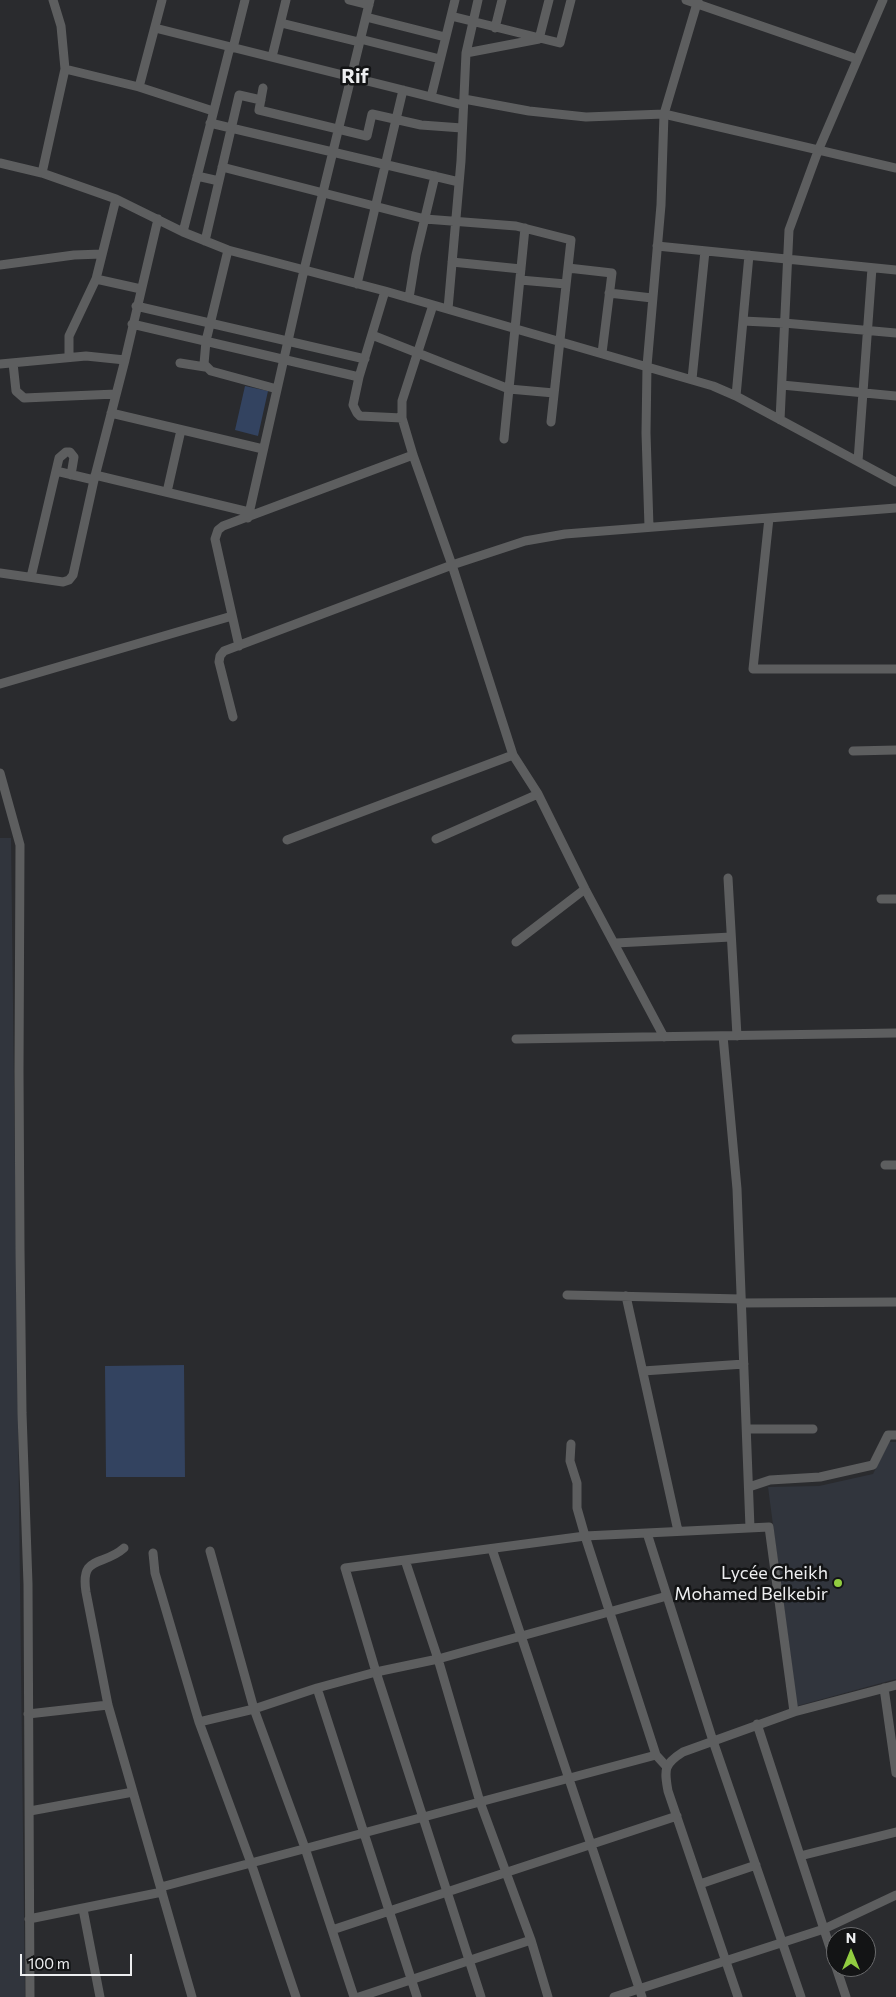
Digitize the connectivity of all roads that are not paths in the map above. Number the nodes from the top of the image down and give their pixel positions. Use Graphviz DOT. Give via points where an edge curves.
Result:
graph roads {
  1 [pos="53,0"];
  2 [pos="162,0"];
  3 [pos="245,0"];
  4 [pos="286,0"];
  5 [pos="349,0"];
  6 [pos="455,0"];
  7 [pos="478,0"];
  8 [pos="502,0"];
  9 [pos="548,0"];
  10 [pos="571,0"];
  11 [pos="686,0"];
  12 [pos="883,0"];
  13 [pos="697,1"];
  14 [pos="369,3"];
  15 [pos="451,16"];
  16 [pos="366,17"];
  17 [pos="473,22"];
  18 [pos="281,23"];
  19 [pos="155,28"];
  20 [pos="495,28"];
  21 [pos="445,38"];
  22 [pos="539,39"];
  23 [pos="360,41"];
  24 [pos="231,47"];
  25 [pos="466,53"];
  26 [pos="272,58"];
  27 [pos="440,59"];
  28 [pos="857,59"];
  29 [pos="65,69"];
  30 [pos="351,77"];
  31 [pos="139,87"];
  32 [pos="263,88"];
  33 [pos="403,90"];
  34 [pos="431,97"];
  35 [pos="260,100"];
  36 [pos="463,102"];
  37 [pos="213,111"];
  38 [pos="664,114"];
  39 [pos="396,119"];
  40 [pos="210,123"];
  41 [pos="231,128"];
  42 [pos="462,128"];
  43 [pos="338,129"];
  44 [pos="818,151"];
  45 [pos="333,152"];
  46 [pos="0,163"];
  47 [pos="385,164"];
  48 [pos="222,167"];
  49 [pos="896,168"];
  50 [pos="42,173"];
  51 [pos="197,176"];
  52 [pos="435,176"];
  53 [pos="218,182"];
  54 [pos="459,182"];
  55 [pos="322,193"];
  56 [pos="116,199"];
  57 [pos="375,205"];
  58 [pos="425,218"];
  59 [pos="158,219"];
  60 [pos="456,221"];
  61 [pos="525,228"];
  62 [pos="184,232"];
  63 [pos="204,241"];
  64 [pos="657,246"];
  65 [pos="228,250"];
  66 [pos="704,251"];
  67 [pos="102,254"];
  68 [pos="748,255"];
  69 [pos="787,259"];
  70 [pos="452,262"];
  71 [pos="0,264"];
  72 [pos="568,268"];
  73 [pos="872,268"];
  74 [pos="521,269"];
  75 [pos="304,270"];
  76 [pos="896,270"];
  77 [pos="96,279"];
  78 [pos="520,280"];
  79 [pos="357,284"];
  80 [pos="566,284"];
  81 [pos="141,289"];
  82 [pos="385,291"];
  83 [pos="609,293"];
  84 [pos="408,298"];
  85 [pos="652,298"];
  86 [pos="433,305"];
  87 [pos="136,306"];
  88 [pos="448,309"];
  89 [pos="743,321"];
  90 [pos="210,323"];
  91 [pos="784,323"];
  92 [pos="132,324"];
  93 [pos="516,328"];
  94 [pos="868,330"];
  95 [pos="896,333"];
  96 [pos="372,335"];
  97 [pos="206,341"];
  98 [pos="288,341"];
  99 [pos="560,341"];
  100 [pos="418,353"];
  101 [pos="602,353"];
  102 [pos="69,357"];
  103 [pos="365,359"];
  104 [pos="125,360"];
  105 [pos="284,360"];
  106 [pos="180,362"];
  107 [pos="14,363"];
  108 [pos="0,364"];
  109 [pos="646,366"];
  110 [pos="205,367"];
  111 [pos="359,377"];
  112 [pos="692,379"];
  113 [pos="782,386"];
  114 [pos="277,389"];
  115 [pos="509,389"];
  116 [pos="554,393"];
  117 [pos="863,393"];
  118 [pos="116,394"];
  119 [pos="736,396"];
  120 [pos="896,396"];
  121 [pos="111,413"];
  122 [pos="402,418"];
  123 [pos="780,420"];
  124 [pos="551,422"];
  125 [pos="181,430"];
  126 [pos="504,439"];
  127 [pos="263,449"];
  128 [pos="413,455"];
  129 [pos="858,461"];
  130 [pos="56,471"];
  131 [pos="71,475"];
  132 [pos="94,478"];
  133 [pos="896,482"];
  134 [pos="167,492"];
  135 [pos="896,508"];
  136 [pos="248,515"];
  137 [pos="769,518"];
  138 [pos="649,528"];
  139 [pos="452,565"];
  140 [pos="0,573"];
  141 [pos="31,577"];
  142 [pos="232,616"];
  143 [pos="239,646"];
  144 [pos="896,669"];
  145 [pos="0,684"];
  146 [pos="233,717"];
  147 [pos="854,750"];
  148 [pos="896,750"];
  149 [pos="513,755"];
  150 [pos="0,773"];
  151 [pos="538,794"];
  152 [pos="436,839"];
  153 [pos="287,840"];
  154 [pos="728,878"];
  155 [pos="585,889"];
  156 [pos="881,899"];
  157 [pos="896,899"];
  158 [pos="731,937"];
  159 [pos="516,942"];
  160 [pos="616,944"];
  161 [pos="896,1033"];
  162 [pos="723,1036"];
  163 [pos="737,1036"];
  164 [pos="664,1037"];
  165 [pos="516,1040"];
  166 [pos="885,1165"];
  167 [pos="896,1165"];
  168 [pos="567,1295"];
  169 [pos="626,1296"];
  170 [pos="741,1301"];
  171 [pos="896,1302"];
  172 [pos="744,1364"];
  173 [pos="643,1371"];
  174 [pos="747,1429"];
  175 [pos="813,1429"];
  176 [pos="896,1436"];
  177 [pos="571,1444"];
  178 [pos="749,1487"];
  179 [pos="750,1528"];
  180 [pos="678,1531"];
  181 [pos="646,1533"];
  182 [pos="585,1536"];
  183 [pos="124,1548"];
  184 [pos="492,1549"];
  185 [pos="210,1551"];
  186 [pos="153,1553"];
  187 [pos="405,1560"];
  188 [pos="666,1596"];
  189 [pos="609,1612"];
  190 [pos="521,1636"];
  191 [pos="438,1659"];
  192 [pos="376,1672"];
  193 [pos="896,1685"];
  194 [pos="317,1688"];
  195 [pos="884,1688"];
  196 [pos="108,1705"];
  197 [pos="254,1709"];
  198 [pos="794,1712"];
  199 [pos="28,1714"];
  200 [pos="199,1722"];
  201 [pos="757,1724"];
  202 [pos="713,1741"];
  203 [pos="656,1755"];
  204 [pos="666,1766"];
  205 [pos="896,1773"];
  206 [pos="569,1778"];
  207 [pos="133,1792"];
  208 [pos="480,1802"];
  209 [pos="30,1811"];
  210 [pos="677,1816"];
  211 [pos="423,1817"];
  212 [pos="896,1832"];
  213 [pos="364,1833"];
  214 [pos="591,1845"];
  215 [pos="306,1848"];
  216 [pos="800,1856"];
  217 [pos="252,1863"];
  218 [pos="756,1865"];
  219 [pos="506,1873"];
  220 [pos="700,1884"];
  221 [pos="162,1889"];
  222 [pos="447,1891"];
  223 [pos="896,1895"];
  224 [pos="83,1909"];
  225 [pos="389,1911"];
  226 [pos="29,1919"];
  227 [pos="824,1929"];
  228 [pos="332,1930"];
  229 [pos="826,1935"];
  230 [pos="531,1940"];
  231 [pos="782,1943"];
  232 [pos="469,1961"];
  233 [pos="726,1962"];
  234 [pos="840,1977"];
  235 [pos="411,1980"];
  236 [pos="641,1993"];
  237 [pos="30,1997"];
  238 [pos="100,1997"];
  239 [pos="192,1997"];
  240 [pos="296,1997"];
  241 [pos="354,1997"];
  242 [pos="359,1997"];
  243 [pos="417,1997"];
  244 [pos="481,1997"];
  245 [pos="548,1997"];
  246 [pos="614,1997"];
  247 [pos="738,1997"];
  248 [pos="801,1997"];
  249 [pos="846,1997"];
  1 -- 29 [label="street" via="61,26"];
  2 -- 19 [label="street"];
  3 -- 24 [label="street"];
  4 -- 18 [label="street"];
  5 -- 14 [label="street"];
  6 -- 15 [label="street"];
  7 -- 17 [label="street"];
  8 -- 20 [label="street"];
  9 -- 22 [label="street"];
  10 -- 22 [label="street" via="560,43"];
  11 -- 13 [label="street"];
  12 -- 28 [label="street"];
  13 -- 28 [label="street"];
  13 -- 38 [label="street"];
  14 -- 16 [label="street"];
  15 -- 17 [label="street"];
  15 -- 21 [label="street"];
  16 -- 21 [label="street"];
  16 -- 23 [label="street"];
  17 -- 20 [label="street"];
  17 -- 25 [label="street"];
  18 -- 23 [label="street"];
  18 -- 26 [label="street"];
  19 -- 24 [label="street"];
  19 -- 31 [label="street"];
  20 -- 22 [label="street"];
  21 -- 27 [label="street"];
  22 -- 25 [label="street"];
  23 -- 27 [label="street"];
  23 -- 30 [label="street"];
  24 -- 26 [label="street"];
  24 -- 37 [label="street"];
  25 -- 36 [label="street"];
  26 -- 30 [label="street"];
  27 -- 34 [label="street"];
  28 -- 44 [label="street"];
  29 -- 31 [label="street"];
  29 -- 50 [label="street"];
  30 -- 33 [label="street"];
  30 -- 43 [label="street"];
  31 -- 37 [label="street"];
  32 -- 35 [label="street"];
  33 -- 34 [label="street"];
  33 -- 39 [label="street"];
  34 -- 36 [label="street"];
  35 -- 41 [label="street" via="239,95"];
  35 -- 43 [label="street" via="259,110"];
  36 -- 38 [label="street" via="586,116"];
  36 -- 42 [label="street"];
  37 -- 40 [label="street"];
  38 -- 44 [label="street"];
  38 -- 64 [label="street"];
  39 -- 42 [label="street" via="421,125"];
  39 -- 43 [label="street" via="372,114 367,136"];
  39 -- 47 [label="street"];
  40 -- 41 [label="street"];
  40 -- 51 [label="street"];
  41 -- 45 [label="street"];
  41 -- 48 [label="street"];
  42 -- 54 [label="street"];
  43 -- 45 [label="street"];
  44 -- 49 [label="street"];
  44 -- 69 [label="street" via="789,230"];
  45 -- 47 [label="street"];
  45 -- 55 [label="street"];
  46 -- 50 [label="street"];
  47 -- 52 [label="street"];
  47 -- 57 [label="street"];
  48 -- 53 [label="street"];
  48 -- 55 [label="street"];
  50 -- 56 [label="street"];
  51 -- 53 [label="street"];
  51 -- 62 [label="street"];
  52 -- 54 [label="street"];
  52 -- 58 [label="street"];
  53 -- 63 [label="street"];
  54 -- 60 [label="street"];
  55 -- 57 [label="street"];
  55 -- 75 [label="street"];
  56 -- 59 [label="street"];
  56 -- 67 [label="street"];
  57 -- 58 [label="street"];
  57 -- 79 [label="street"];
  58 -- 60 [label="street"];
  58 -- 84 [label="street"];
  59 -- 62 [label="street"];
  59 -- 81 [label="street"];
  60 -- 61 [label="street"];
  60 -- 70 [label="street"];
  61 -- 72 [label="street" via="571,240"];
  61 -- 74 [label="street"];
  62 -- 63 [label="street"];
  63 -- 65 [label="street"];
  64 -- 66 [label="street"];
  64 -- 85 [label="street"];
  65 -- 75 [label="street"];
  65 -- 90 [label="street"];
  66 -- 68 [label="street"];
  66 -- 112 [label="street"];
  67 -- 71 [label="street"];
  67 -- 77 [label="street"];
  68 -- 69 [label="street"];
  68 -- 89 [label="street"];
  69 -- 73 [label="street"];
  69 -- 91 [label="street"];
  70 -- 74 [label="street"];
  70 -- 88 [label="street"];
  72 -- 80 [label="street"];
  72 -- 83 [label="street" via="612,273"];
  73 -- 76 [label="street"];
  73 -- 94 [label="street"];
  74 -- 78 [label="street"];
  75 -- 79 [label="street"];
  75 -- 98 [label="street"];
  77 -- 81 [label="street"];
  77 -- 102 [label="street" via="72,328"];
  78 -- 80 [label="street"];
  78 -- 93 [label="street"];
  79 -- 82 [label="street"];
  80 -- 99 [label="street"];
  81 -- 87 [label="street"];
  82 -- 84 [label="street"];
  82 -- 96 [label="street"];
  83 -- 85 [label="street"];
  83 -- 101 [label="street"];
  84 -- 86 [label="street"];
  85 -- 109 [label="street"];
  86 -- 88 [label="street"];
  86 -- 100 [label="street"];
  87 -- 90 [label="street"];
  87 -- 92 [label="street"];
  88 -- 93 [label="street"];
  89 -- 91 [label="street"];
  89 -- 119 [label="street"];
  90 -- 97 [label="street"];
  90 -- 98 [label="street"];
  91 -- 94 [label="street"];
  91 -- 113 [label="street"];
  92 -- 97 [label="street"];
  92 -- 104 [label="street"];
  93 -- 99 [label="street"];
  93 -- 115 [label="street"];
  94 -- 95 [label="street"];
  94 -- 117 [label="street"];
  96 -- 100 [label="street"];
  96 -- 103 [label="street"];
  97 -- 105 [label="street"];
  97 -- 110 [label="street"];
  98 -- 103 [label="street"];
  98 -- 105 [label="street"];
  99 -- 101 [label="street"];
  99 -- 116 [label="street"];
  100 -- 115 [label="street"];
  100 -- 122 [label="street" via="403,396"];
  101 -- 109 [label="street"];
  102 -- 104 [label="street" via="100,356"];
  102 -- 107 [label="street"];
  103 -- 111 [label="street"];
  104 -- 118 [label="street"];
  105 -- 111 [label="street"];
  105 -- 114 [label="street"];
  106 -- 110 [label="street"];
  107 -- 108 [label="street"];
  107 -- 118 [label="street" via="16,391 24,398"];
  109 -- 112 [label="street"];
  109 -- 138 [label="street"];
  110 -- 114 [label="street"];
  111 -- 122 [label="street" via="353,406 357,414"];
  112 -- 119 [label="street"];
  113 -- 117 [label="street"];
  113 -- 123 [label="street"];
  114 -- 127 [label="street"];
  115 -- 116 [label="street"];
  115 -- 126 [label="street"];
  116 -- 124 [label="street"];
  117 -- 120 [label="street"];
  117 -- 129 [label="street"];
  118 -- 121 [label="street"];
  119 -- 123 [label="street"];
  121 -- 125 [label="street"];
  121 -- 132 [label="street"];
  122 -- 128 [label="street"];
  123 -- 129 [label="street"];
  125 -- 127 [label="street"];
  125 -- 134 [label="street"];
  127 -- 136 [label="street"];
  128 -- 136 [label="street"];
  128 -- 139 [label="street"];
  129 -- 133 [label="street"];
  130 -- 131 [label="street"];
  130 -- 131 [label="street" via="60,456 68,452 74,459"];
  130 -- 141 [label="street"];
  131 -- 132 [label="street"];
  132 -- 134 [label="street"];
  132 -- 141 [label="street" via="72,578 63,582"];
  134 -- 136 [label="street"];
  135 -- 137 [label="street"];
  136 -- 142 [label="street" via="223,526 215,536"];
  137 -- 138 [label="street"];
  137 -- 144 [label="street" via="753,668"];
  138 -- 139 [label="street" via="565,534 525,541"];
  139 -- 143 [label="street"];
  139 -- 149 [label="street"];
  140 -- 141 [label="street"];
  142 -- 143 [label="street"];
  142 -- 145 [label="street"];
  143 -- 146 [label="street" via="224,651 219,659"];
  147 -- 148 [label="street"];
  149 -- 151 [label="street"];
  149 -- 153 [label="street"];
  150 -- 199 [label="street" via="20,845 18,1071"];
  151 -- 152 [label="street"];
  151 -- 155 [label="street"];
  154 -- 158 [label="street"];
  155 -- 159 [label="street"];
  155 -- 160 [label="street"];
  156 -- 157 [label="street"];
  158 -- 160 [label="street"];
  158 -- 163 [label="street"];
  160 -- 164 [label="street"];
  161 -- 163 [label="street"];
  162 -- 163 [label="street"];
  162 -- 164 [label="street"];
  162 -- 170 [label="street" via="737,1189"];
  164 -- 165 [label="street"];
  166 -- 167 [label="street"];
  168 -- 169 [label="street"];
  169 -- 170 [label="street"];
  169 -- 173 [label="street"];
  170 -- 171 [label="street"];
  170 -- 172 [label="street"];
  172 -- 173 [label="street"];
  172 -- 174 [label="street"];
  173 -- 180 [label="street"];
  174 -- 175 [label="street"];
  174 -- 178 [label="street"];
  176 -- 178 [label="street" via="888,1435 873,1465 820,1478 770,1480"];
  177 -- 182 [label="street" via="577,1508"];
  178 -- 179 [label="street"];
  179 -- 180 [label="street"];
  179 -- 198 [label="street" via="769,1527"];
  180 -- 181 [label="street"];
  181 -- 182 [label="street"];
  181 -- 188 [label="street"];
  182 -- 184 [label="street"];
  182 -- 189 [label="street"];
  183 -- 196 [label="street" via="113,1557 90,1565 84,1576"];
  184 -- 187 [label="street"];
  184 -- 190 [label="street"];
  185 -- 197 [label="street"];
  186 -- 200 [label="street" via="155,1573"];
  187 -- 191 [label="street"];
  187 -- 192 [label="street" via="345,1568"];
  188 -- 189 [label="street"];
  188 -- 202 [label="street"];
  189 -- 190 [label="street"];
  189 -- 203 [label="street"];
  190 -- 191 [label="street"];
  190 -- 206 [label="street"];
  191 -- 192 [label="street"];
  191 -- 208 [label="street"];
  192 -- 194 [label="street"];
  192 -- 211 [label="street"];
  193 -- 195 [label="street"];
  194 -- 197 [label="street"];
  194 -- 213 [label="street"];
  195 -- 198 [label="street"];
  195 -- 205 [label="street"];
  196 -- 199 [label="street"];
  196 -- 207 [label="street"];
  197 -- 200 [label="street"];
  197 -- 215 [label="street"];
  198 -- 201 [label="street"];
  199 -- 209 [label="street"];
  200 -- 217 [label="street"];
  201 -- 202 [label="street"];
  201 -- 216 [label="street"];
  202 -- 204 [label="street" via="683,1752"];
  202 -- 218 [label="street"];
  203 -- 204 [label="street"];
  203 -- 206 [label="street"];
  204 -- 210 [label="street" via="668,1790"];
  206 -- 208 [label="street"];
  206 -- 214 [label="street"];
  207 -- 209 [label="street"];
  207 -- 221 [label="street"];
  208 -- 211 [label="street"];
  208 -- 219 [label="street"];
  209 -- 226 [label="street"];
  210 -- 214 [label="street"];
  210 -- 220 [label="street"];
  211 -- 213 [label="street"];
  211 -- 222 [label="street"];
  212 -- 216 [label="street"];
  213 -- 215 [label="street"];
  213 -- 225 [label="street"];
  214 -- 219 [label="street"];
  214 -- 236 [label="street"];
  215 -- 217 [label="street"];
  215 -- 228 [label="street"];
  216 -- 227 [label="street"];
  217 -- 221 [label="street"];
  217 -- 240 [label="street"];
  218 -- 220 [label="street"];
  218 -- 231 [label="street"];
  219 -- 222 [label="street"];
  219 -- 230 [label="street"];
  220 -- 233 [label="street"];
  221 -- 224 [label="street"];
  221 -- 239 [label="street"];
  222 -- 225 [label="street"];
  222 -- 232 [label="street"];
  223 -- 227 [label="street"];
  224 -- 226 [label="street"];
  224 -- 238 [label="street"];
  225 -- 228 [label="street"];
  225 -- 235 [label="street"];
  226 -- 237 [label="street"];
  227 -- 229 [label="street"];
  227 -- 231 [label="street"];
  228 -- 241 [label="street"];
  230 -- 232 [label="street"];
  230 -- 245 [label="street"];
  231 -- 233 [label="street"];
  231 -- 248 [label="street"];
  232 -- 235 [label="street"];
  232 -- 244 [label="street"];
  233 -- 236 [label="street"];
  233 -- 247 [label="street"];
  234 -- 249 [label="street"];
  235 -- 242 [label="street"];
  235 -- 243 [label="street"];
  236 -- 246 [label="street"];
}
